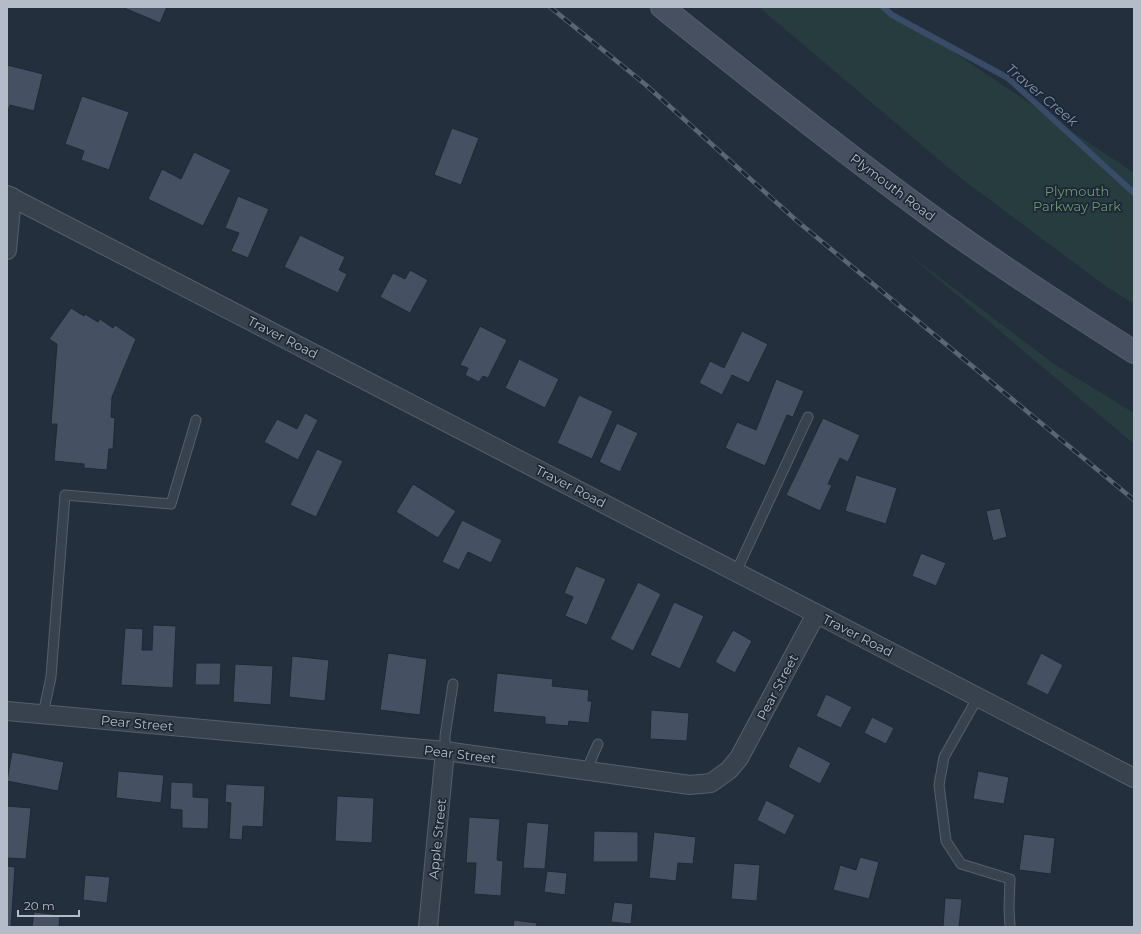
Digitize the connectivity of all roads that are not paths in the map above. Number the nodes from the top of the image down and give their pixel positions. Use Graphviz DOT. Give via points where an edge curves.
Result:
graph roads {
  1 [pos="662,7"];
  2 [pos="10,196"];
  3 [pos="7,250"];
  4 [pos="1134,352"];
  5 [pos="808,417"];
  6 [pos="196,420"];
  7 [pos="736,572"];
  8 [pos="816,614"];
  9 [pos="453,684"];
  10 [pos="978,697"];
  11 [pos="7,711"];
  12 [pos="43,714"];
  13 [pos="598,744"];
  14 [pos="445,751"];
  15 [pos="586,771"];
  16 [pos="1134,778"];
  17 [pos="428,927"];
  18 [pos="1010,927"];
  1 -- 4 [label="main road, Plymouth Road" via="922,209 1066,309"];
  2 -- 3 [label="street"];
  2 -- 7 [label="street, Traver Road"];
  5 -- 7 [label="lane"];
  6 -- 12 [label="lane" via="171,504 65,495 51,678"];
  7 -- 8 [label="street, Traver Road"];
  8 -- 10 [label="street, Traver Road"];
  8 -- 15 [label="street, Pear Street" via="739,758 729,770 711,783 690,786"];
  9 -- 14 [label="lane"];
  10 -- 16 [label="street, Traver Road"];
  10 -- 18 [label="lane" via="944,757 939,785 946,841 961,864 1010,879"];
  11 -- 12 [label="street, Pear Street"];
  12 -- 14 [label="street, Pear Street"];
  13 -- 15 [label="lane"];
  14 -- 15 [label="street, Pear Street"];
  14 -- 17 [label="street, Apple Street"];
}
